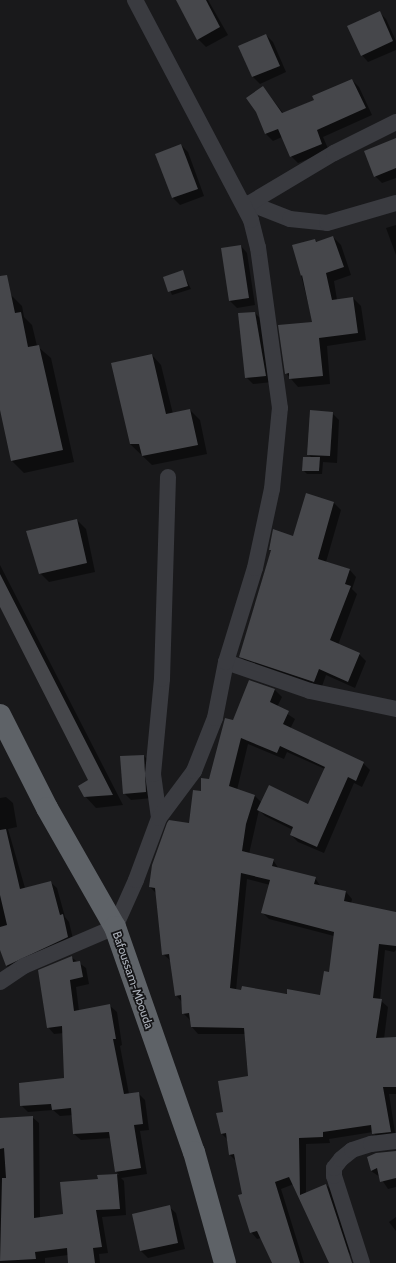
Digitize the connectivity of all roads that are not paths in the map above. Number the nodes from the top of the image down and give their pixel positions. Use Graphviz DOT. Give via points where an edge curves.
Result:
graph roads {
  1 [pos="135,0"];
  2 [pos="396,122"];
  3 [pos="396,203"];
  4 [pos="247,204"];
  5 [pos="168,477"];
  6 [pos="226,662"];
  7 [pos="396,709"];
  8 [pos="0,715"];
  9 [pos="159,818"];
  10 [pos="115,927"];
  11 [pos="0,982"];
  12 [pos="396,1141"];
  13 [pos="225,1263"];
  14 [pos="362,1263"];
  1 -- 4 [label="street" via="184,90 209,143"];
  2 -- 4 [label="street" via="334,153"];
  3 -- 4 [label="street" via="327,223 290,219"];
  4 -- 6 [label="street" via="258,248 280,408 267,519"];
  5 -- 9 [label="street" via="162,679 154,774"];
  6 -- 7 [label="street" via="310,691"];
  6 -- 9 [label="street" via="215,718 202,753 194,770"];
  8 -- 10 [label="highway, Bafoussam-Mbouda" via="47,808"];
  9 -- 10 [label="street"];
  10 -- 11 [label="street" via="24,966"];
  10 -- 13 [label="highway, Bafoussam-Mbouda" via="194,1152"];
  12 -- 14 [label="street" via="371,1144 352,1150 340,1159 334,1168 334,1176"];
}
